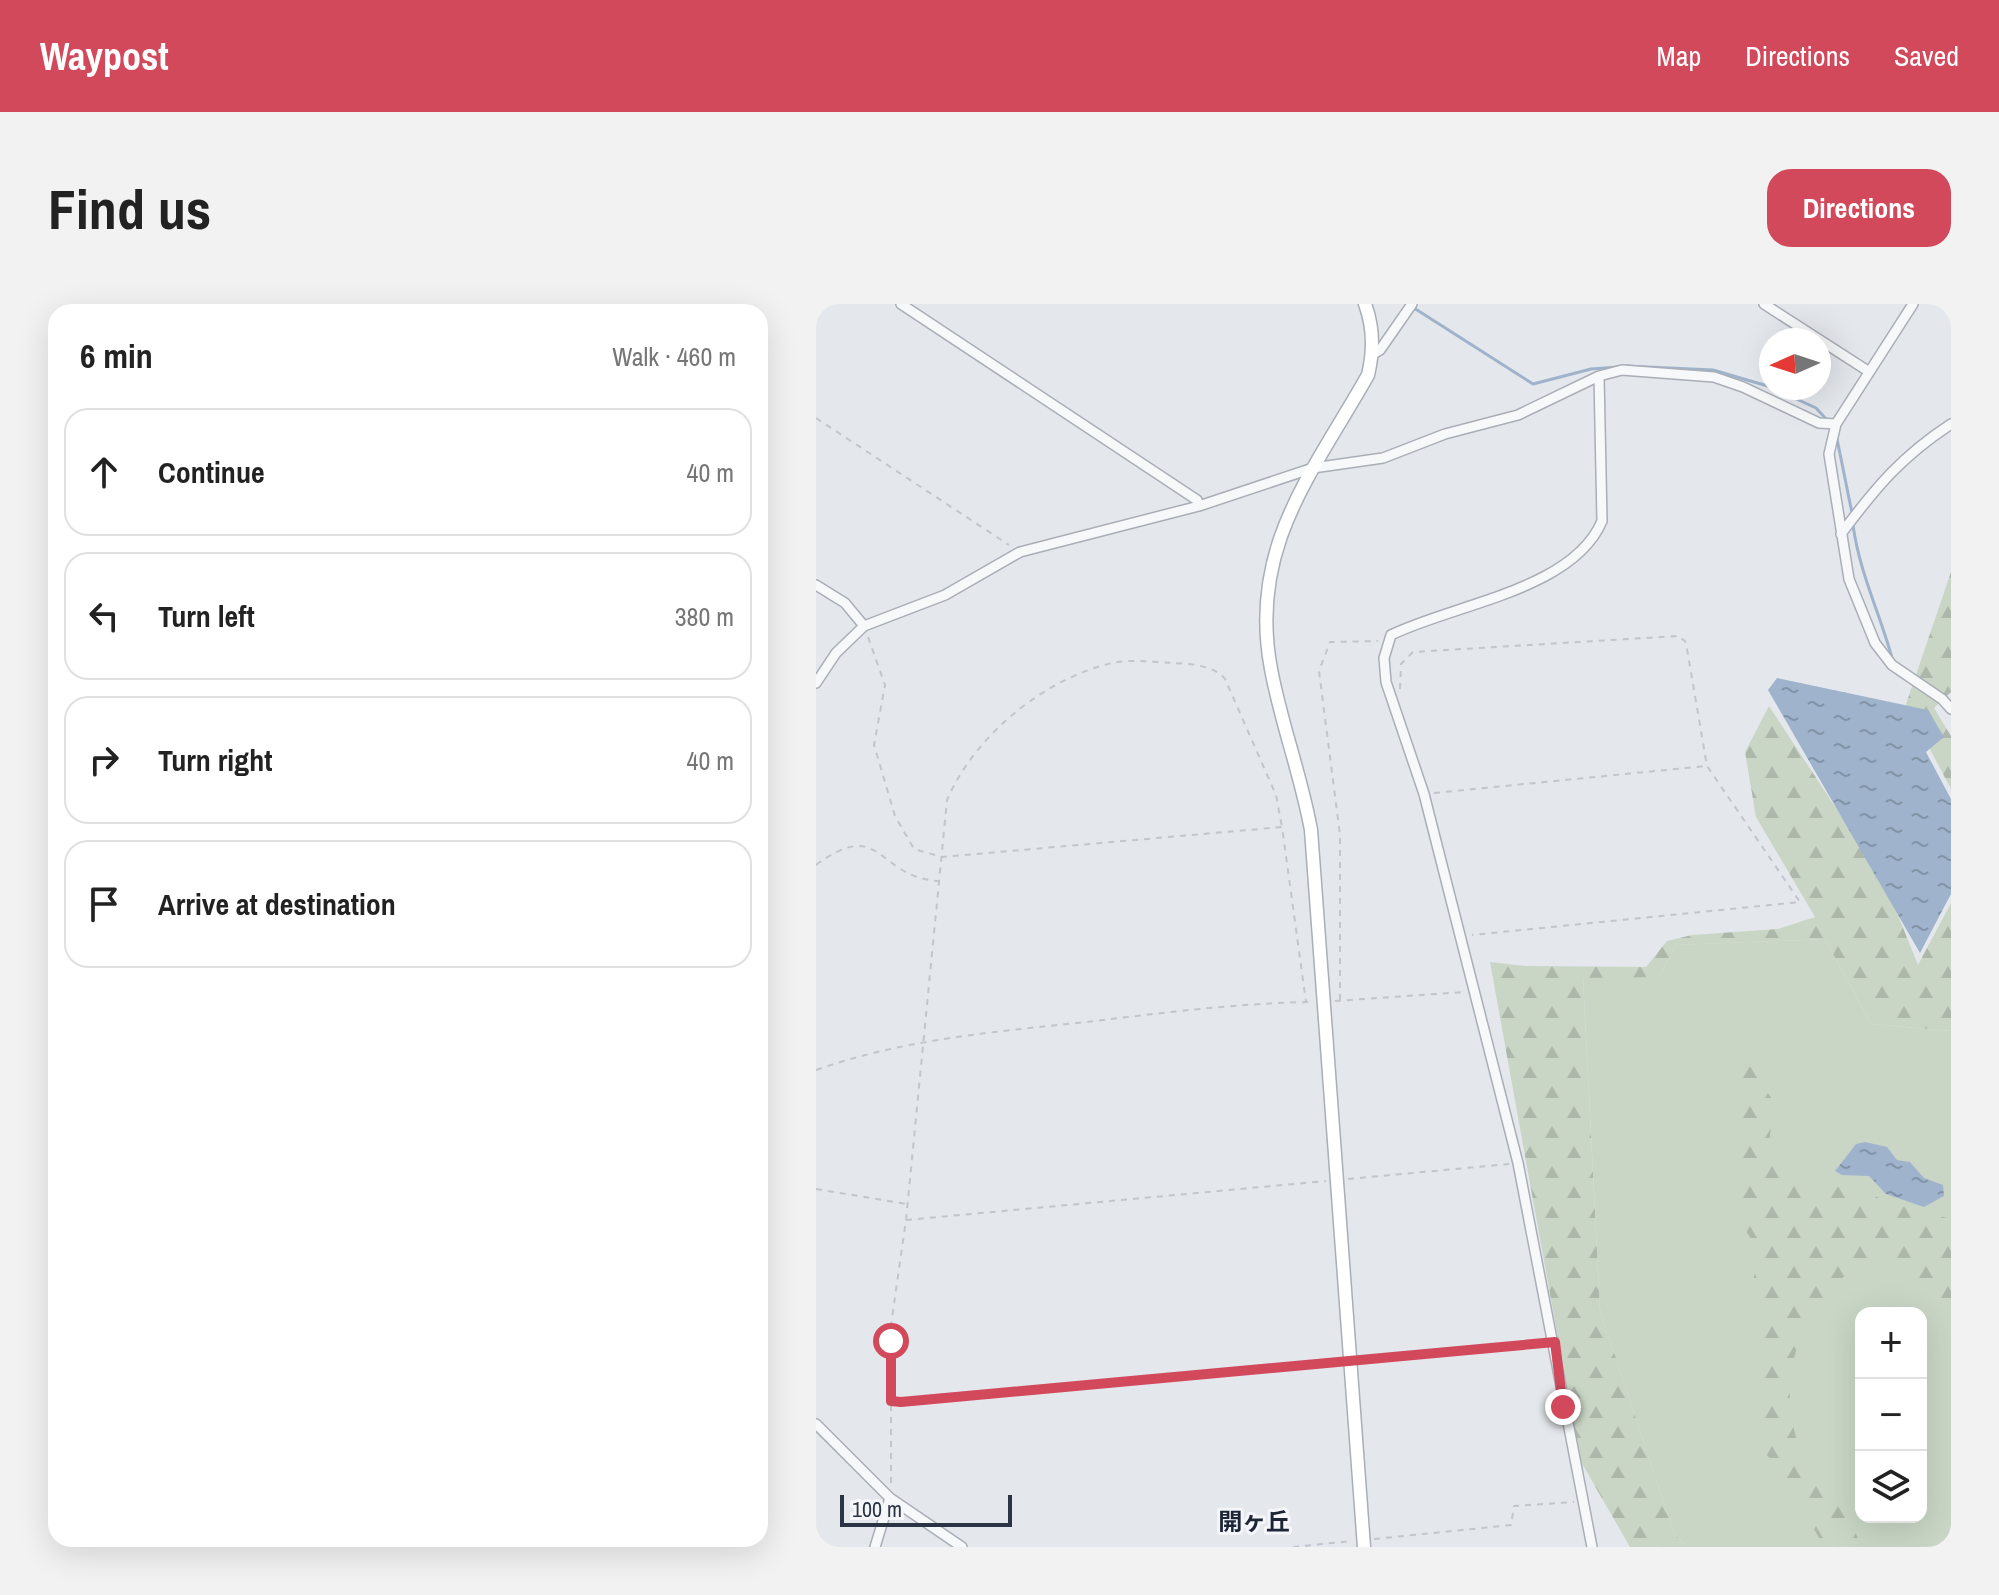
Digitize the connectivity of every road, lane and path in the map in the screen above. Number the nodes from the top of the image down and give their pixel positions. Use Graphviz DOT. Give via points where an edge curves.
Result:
graph roads {
  1 [pos="901,304"];
  2 [pos="1365,304"];
  3 [pos="1412,304"];
  4 [pos="1764,304"];
  5 [pos="1913,304"];
  6 [pos="1373,354"];
  7 [pos="1868,371"];
  8 [pos="1599,376"];
  9 [pos="816,418"];
  10 [pos="1836,424"];
  11 [pos="1951,424"];
  12 [pos="1313,468"];
  13 [pos="1199,506"];
  14 [pos="1841,534"];
  15 [pos="1020,552"];
  16 [pos="816,585"];
  17 [pos="864,626"];
  18 [pos="1389,641"];
  19 [pos="816,683"];
  20 [pos="1392,699"];
  21 [pos="1951,709"];
  22 [pos="1707,766"];
  23 [pos="1424,794"];
  24 [pos="1282,827"];
  25 [pos="942,857"];
  26 [pos="816,865"];
  27 [pos="940,881"];
  28 [pos="1462,936"];
  29 [pos="1476,991"];
  30 [pos="1340,1001"];
  31 [pos="1306,1002"];
  32 [pos="1326,1002"];
  33 [pos="925,1039"];
  34 [pos="816,1070"];
  35 [pos="1518,1163"];
  36 [pos="1338,1180"];
  37 [pos="816,1189"];
  38 [pos="908,1205"];
  39 [pos="906,1220"];
  40 [pos="1555,1342"];
  41 [pos="1350,1362"];
  42 [pos="891,1401"];
  43 [pos="816,1424"];
  44 [pos="890,1498"];
  45 [pos="1583,1501"];
  46 [pos="1363,1544"];
  47 [pos="875,1547"];
  48 [pos="962,1547"];
  49 [pos="1293,1547"];
  50 [pos="1592,1547"];
  1 -- 13 [label="street"];
  2 -- 6 [label="street"];
  3 -- 6 [label="street"];
  4 -- 7 [label="street"];
  5 -- 7 [label="street"];
  6 -- 12 [label="street" via="1368,375"];
  7 -- 10 [label="street"];
  8 -- 10 [label="street" via="1622,370 1714,377 1819,423"];
  8 -- 12 [label="street" via="1518,415 1445,434 1410,450"];
  8 -- 18 [label="street" via="1602,521 1595,537 1542,581 1419,621"];
  9 -- 15 [label="path"];
  10 -- 14 [label="street" via="1829,454"];
  11 -- 14 [label="street" via="1884,476"];
  12 -- 13 [label="street"];
  12 -- 32 [label="street" via="1290,505 1268,586 1265,628 1311,830"];
  13 -- 15 [label="street"];
  14 -- 21 [label="street" via="1849,579 1875,643 1892,665"];
  15 -- 17 [label="street" via="945,595"];
  16 -- 17 [label="street" via="845,603"];
  17 -- 19 [label="street" via="836,653"];
  17 -- 25 [label="path" via="885,685 874,745 895,816 914,849"];
  18 -- 20 [label="street" via="1384,658"];
  18 -- 30 [label="path" via="1330,642 1319,671 1340,835"];
  20 -- 22 [label="path" via="1400,690 1401,664 1413,652 1678,636 1687,649"];
  20 -- 23 [label="street"];
  22 -- 23 [label="path"];
  22 -- 28 [label="path" via="1800,902"];
  23 -- 28 [label="street"];
  24 -- 25 [label="path"];
  24 -- 25 [label="path" via="1276,795 1222,674 1189,664 1113,663 1045,689 979,748 948,797"];
  24 -- 31 [label="path"];
  25 -- 27 [label="path"];
  26 -- 27 [label="path" via="845,845 864,844 908,876"];
  27 -- 33 [label="path"];
  28 -- 29 [label="street"];
  29 -- 30 [label="path"];
  29 -- 35 [label="street"];
  30 -- 32 [label="path"];
  31 -- 32 [label="path"];
  31 -- 33 [label="path"];
  32 -- 36 [label="street"];
  33 -- 34 [label="path"];
  33 -- 38 [label="path"];
  35 -- 36 [label="path"];
  35 -- 40 [label="street"];
  36 -- 39 [label="path"];
  36 -- 41 [label="street"];
  37 -- 38 [label="path"];
  38 -- 39 [label="path"];
  39 -- 42 [label="path" via="891,1325"];
  40 -- 41 [label="path"];
  40 -- 45 [label="street"];
  41 -- 42 [label="path" via="944,1401"];
  41 -- 46 [label="street"];
  42 -- 44 [label="path"];
  43 -- 44 [label="street"];
  44 -- 47 [label="street"];
  44 -- 48 [label="street"];
  45 -- 46 [label="path" via="1514,1506 1511,1525"];
  45 -- 50 [label="street"];
  46 -- 49 [label="path"];
}
